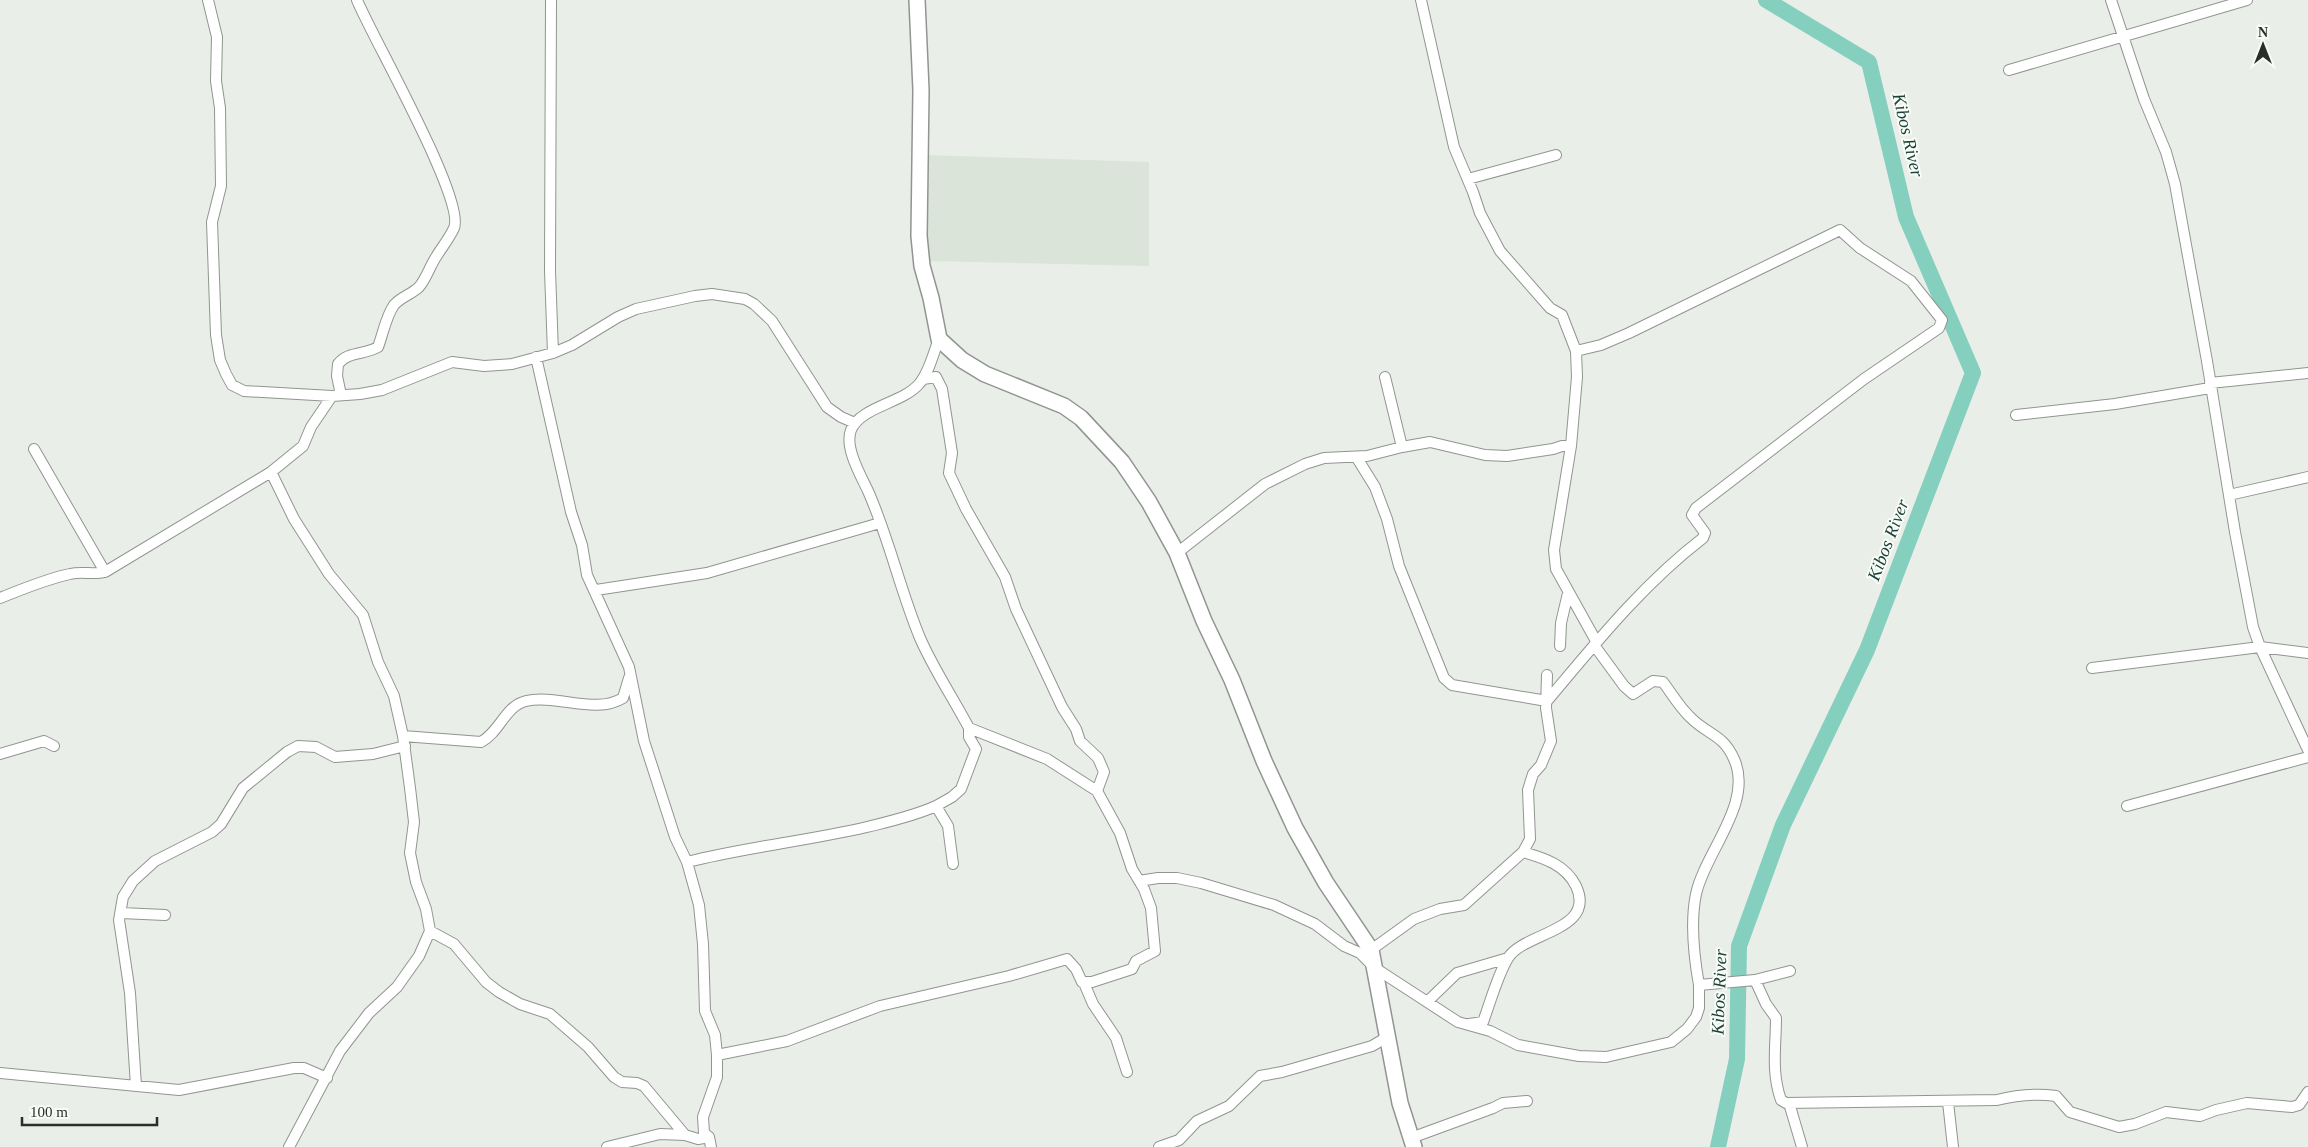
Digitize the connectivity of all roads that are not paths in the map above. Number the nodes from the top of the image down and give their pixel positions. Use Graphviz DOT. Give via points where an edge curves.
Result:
graph roads {
  1 [pos="208,0"];
  2 [pos="357,0"];
  3 [pos="552,0"];
  4 [pos="917,0"];
  5 [pos="1421,0"];
  6 [pos="2111,0"];
  7 [pos="2247,0"];
  8 [pos="2124,37"];
  9 [pos="2010,70"];
  10 [pos="1556,155"];
  11 [pos="1468,179"];
  12 [pos="938,339"];
  13 [pos="1576,351"];
  14 [pos="553,353"];
  15 [pos="536,357"];
  16 [pos="2308,373"];
  17 [pos="1385,377"];
  18 [pos="923,379"];
  19 [pos="2210,386"];
  20 [pos="336,396"];
  21 [pos="2016,415"];
  22 [pos="856,423"];
  23 [pos="1571,446"];
  24 [pos="1402,447"];
  25 [pos="34,449"];
  26 [pos="1357,458"];
  27 [pos="270,472"];
  28 [pos="2308,477"];
  29 [pos="2229,495"];
  30 [pos="880,523"];
  31 [pos="1177,553"];
  32 [pos="105,572"];
  33 [pos="596,590"];
  34 [pos="1568,593"];
  35 [pos="0,598"];
  36 [pos="1595,643"];
  37 [pos="1560,646"];
  38 [pos="2260,647"];
  39 [pos="2308,653"];
  40 [pos="2092,668"];
  41 [pos="630,672"];
  42 [pos="1547,675"];
  43 [pos="1546,701"];
  44 [pos="969,728"];
  45 [pos="404,741"];
  46 [pos="54,746"];
  47 [pos="2308,750"];
  48 [pos="0,754"];
  49 [pos="2308,757"];
  50 [pos="1097,791"];
  51 [pos="936,806"];
  52 [pos="2127,806"];
  53 [pos="1522,852"];
  54 [pos="687,862"];
  55 [pos="953,864"];
  56 [pos="1139,881"];
  57 [pos="121,913"];
  58 [pos="165,915"];
  59 [pos="430,931"];
  60 [pos="1371,950"];
  61 [pos="1508,958"];
  62 [pos="1375,968"];
  63 [pos="1790,971"];
  64 [pos="1751,981"];
  65 [pos="1084,984"];
  66 [pos="1698,985"];
  67 [pos="1428,1001"];
  68 [pos="1465,1024"];
  69 [pos="1389,1036"];
  70 [pos="717,1055"];
  71 [pos="1127,1072"];
  72 [pos="0,1073"];
  73 [pos="327,1078"];
  74 [pos="136,1086"];
  75 [pos="2308,1092"];
  76 [pos="1527,1101"];
  77 [pos="1948,1102"];
  78 [pos="1789,1103"];
  79 [pos="685,1135"];
  80 [pos="709,1142"];
  81 [pos="1413,1142"];
  82 [pos="1180,1144"];
  83 [pos="289,1147"];
  84 [pos="607,1147"];
  85 [pos="1159,1147"];
  86 [pos="1802,1147"];
  87 [pos="1954,1147"];
  1 -- 20 [label="street" via="217,37 216,81 220,108 220,186 212,222 212,256 220,360 232,385 244,391"];
  2 -- 20 [label="street" via="421,128 456,216 448,240 418,287 401,298 392,309 378,347 349,355 338,364"];
  3 -- 14 [label="street" via="550,271"];
  4 -- 12 [label="main road" via="921,90 919,236"];
  5 -- 11 [label="street" via="1454,147"];
  6 -- 8 [label="street"];
  7 -- 8 [label="street"];
  8 -- 9 [label="street"];
  8 -- 19 [label="street" via="2166,152 2174,184"];
  10 -- 11 [label="street"];
  11 -- 13 [label="street" via="1480,213 1500,251 1550,308 1562,315"];
  12 -- 18 [label="street"];
  12 -- 31 [label="main road" via="962,360 985,374 1064,406 1080,418 1122,462"];
  13 -- 23 [label="street"];
  13 -- 36 [label="street" via="1628,333 1840,230 1866,252 1911,281 1942,322 1940,328 1864,378 1696,508 1692,515 1705,533 1703,538 1646,589"];
  14 -- 15 [label="street"];
  14 -- 22 [label="street" via="636,309 695,296 736,296 754,304 772,320 827,407"];
  15 -- 20 [label="street" via="512,364 484,366 452,362 382,390"];
  15 -- 33 [label="street" via="587,576"];
  16 -- 19 [label="street"];
  17 -- 24 [label="street"];
  18 -- 22 [label="street" via="908,393 866,414"];
  18 -- 50 [label="street" via="936,377 942,389 952,452 949,473 1001,570 1058,700 1080,741 1098,758 1104,772"];
  19 -- 21 [label="street" via="2115,404"];
  19 -- 29 [label="street"];
  20 -- 27 [label="street" via="311,427 303,446"];
  22 -- 30 [label="street" via="851,430 850,446"];
  23 -- 24 [label="street" via="1506,456 1465,452 1430,442"];
  23 -- 34 [label="street" via="1553,558"];
  24 -- 26 [label="street"];
  25 -- 32 [label="street"];
  26 -- 31 [label="street" via="1324,458 1282,474"];
  26 -- 43 [label="street" via="1375,487 1387,519 1398,566 1444,678 1452,685"];
  27 -- 32 [label="street"];
  27 -- 45 [label="street" via="294,519 329,574 362,616 394,696"];
  28 -- 29 [label="street"];
  29 -- 38 [label="street" via="2245,588"];
  30 -- 33 [label="street" via="707,573"];
  30 -- 44 [label="street" via="920,638"];
  31 -- 60 [label="main road" via="1295,828 1326,883"];
  32 -- 35 [label="street" via="72,573"];
  33 -- 41 [label="street"];
  34 -- 36 [label="street"];
  34 -- 37 [label="street"];
  36 -- 43 [label="street"];
  36 -- 66 [label="street" via="1633,694 1653,682 1663,682 1702,729 1724,741 1734,759 1738,774 1734,807 1695,902 1694,962"];
  38 -- 39 [label="street"];
  38 -- 40 [label="street"];
  38 -- 47 [label="street"];
  41 -- 45 [label="street" via="623,698 617,702 607,705 539,699 525,701 514,706 481,742"];
  41 -- 54 [label="street" via="644,741 675,837"];
  42 -- 43 [label="street"];
  43 -- 53 [label="street" via="1546,718 1552,741 1533,774 1528,790 1530,839"];
  44 -- 50 [label="street" via="1048,759"];
  44 -- 51 [label="street" via="969,737 976,749 961,789"];
  45 -- 57 [label="street" via="373,754 348,757 335,757 308,745 287,752 243,788 221,824 212,832 155,861 133,881 123,897"];
  45 -- 59 [label="street" via="414,822 410,853"];
  46 -- 48 [label="street" via="44,742"];
  49 -- 52 [label="street"];
  50 -- 56 [label="street" via="1120,833"];
  51 -- 54 [label="street" via="912,817 820,838 727,852"];
  51 -- 55 [label="street" via="948,826"];
  53 -- 60 [label="street" via="1464,904 1414,919"];
  53 -- 61 [label="street" via="1556,864 1575,885 1578,902 1576,913 1566,924 1520,945"];
  54 -- 70 [label="street" via="702,922 705,1010 715,1035"];
  56 -- 62 [label="street" via="1177,878 1274,905 1315,924 1344,946 1360,953"];
  56 -- 65 [label="street" via="1151,908 1155,951 1136,961 1132,969"];
  57 -- 58 [label="street"];
  57 -- 74 [label="street" via="119,920 130,993"];
  59 -- 73 [label="street" via="414,963 397,987 357,1027"];
  59 -- 79 [label="street" via="454,944 486,982 499,992 556,1020 588,1047 614,1077 644,1086"];
  60 -- 62 [label="main road"];
  61 -- 67 [label="street" via="1457,973"];
  61 -- 68 [label="street" via="1483,1022"];
  62 -- 67 [label="street"];
  62 -- 69 [label="main road"];
  63 -- 64 [label="street"];
  64 -- 66 [label="street"];
  64 -- 78 [label="street" via="1776,1018 1776,1079 1781,1100"];
  65 -- 70 [label="street" via="1067,959 880,1006 787,1042"];
  65 -- 71 [label="street" via="1116,1038"];
  66 -- 68 [label="street" via="1696,1017 1671,1042 1606,1057 1579,1056 1518,1045 1490,1031"];
  67 -- 68 [label="street"];
  69 -- 81 [label="main road" via="1400,1102"];
  69 -- 82 [label="street" via="1372,1046 1260,1076 1228,1106 1197,1121"];
  70 -- 80 [label="street" via="717,1077 703,1117 704,1133"];
  72 -- 74 [label="street"];
  73 -- 74 [label="street" via="304,1068 294,1068 179,1090"];
  73 -- 83 [label="street"];
  75 -- 77 [label="street" via="2299,1105 2292,1108 2247,1103 2200,1116 2166,1112 2119,1127 2070,1112 2056,1096 2047,1094"];
  76 -- 81 [label="street" via="1502,1102"];
  77 -- 78 [label="street"];
  77 -- 87 [label="street"];
  78 -- 86 [label="street"];
  79 -- 80 [label="street"];
  79 -- 84 [label="street" via="660,1134"];
  82 -- 85 [label="street"];
}
